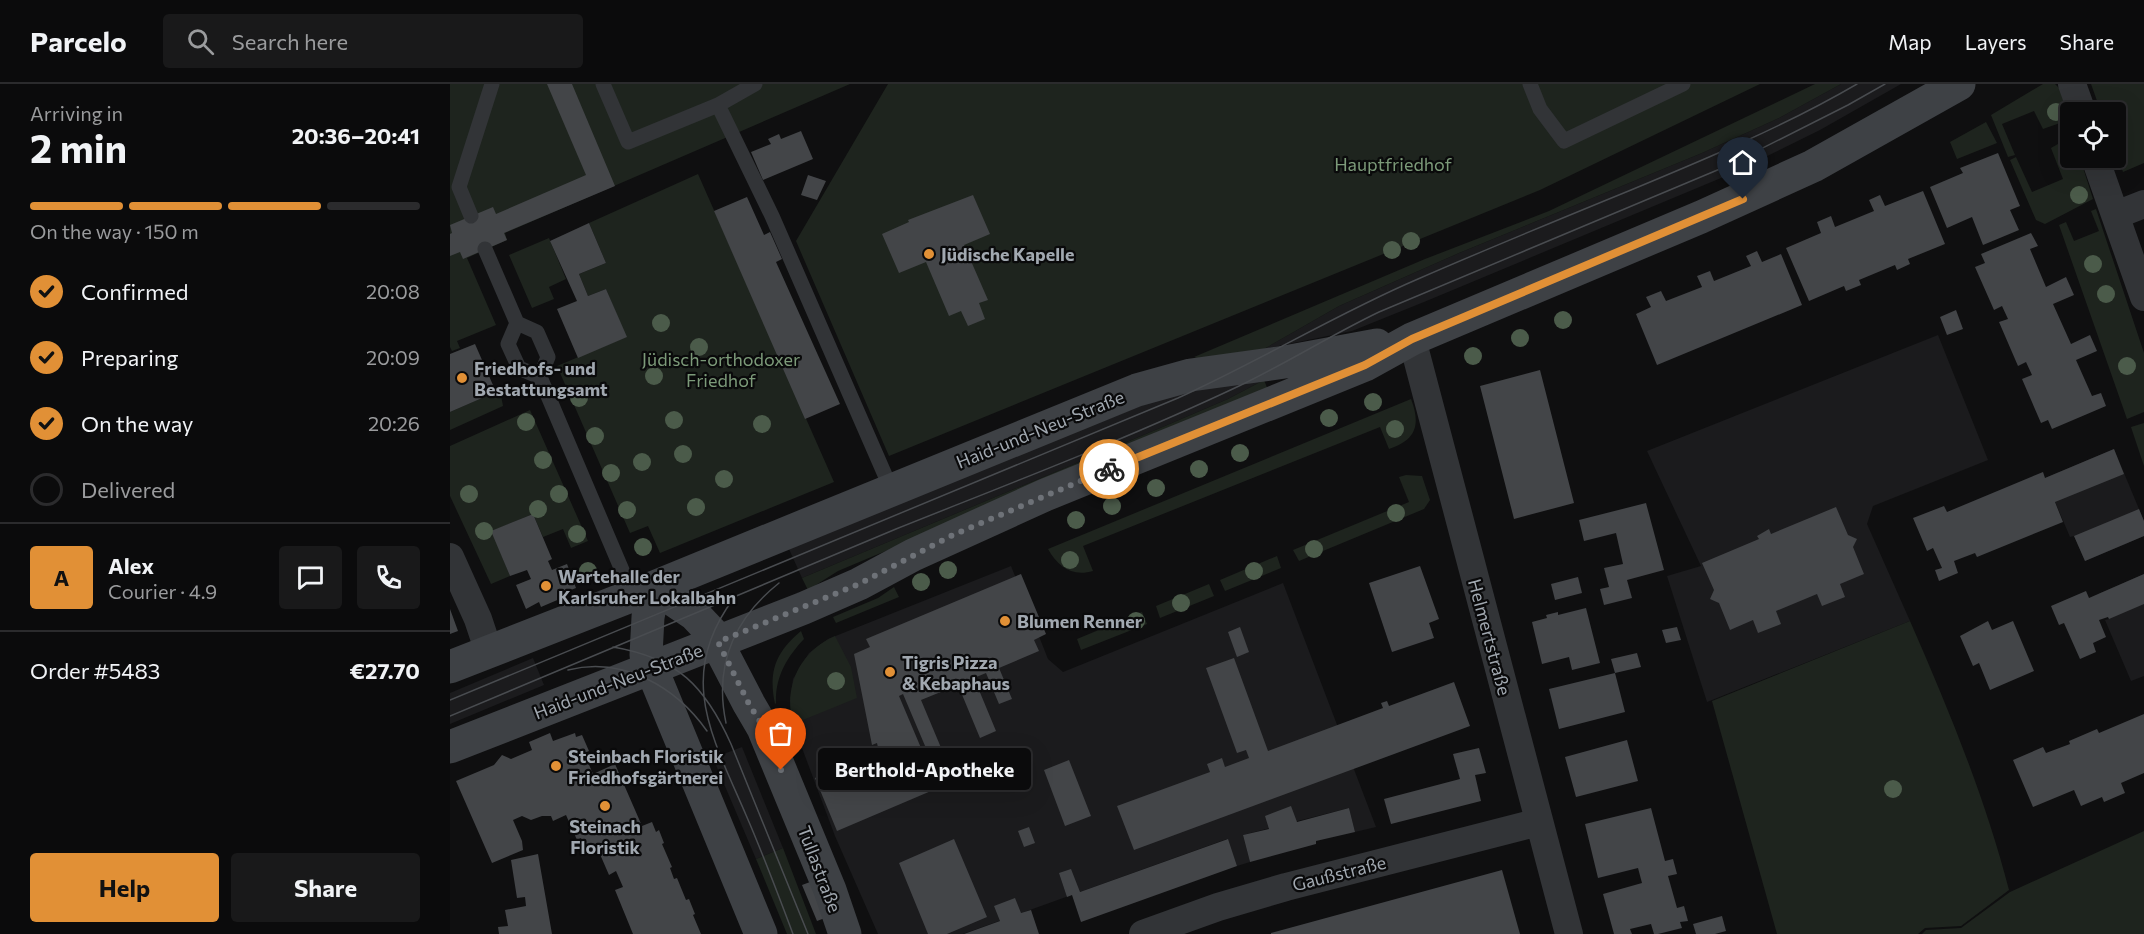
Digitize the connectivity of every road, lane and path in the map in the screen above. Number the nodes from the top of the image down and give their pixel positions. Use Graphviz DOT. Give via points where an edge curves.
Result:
graph roads {
  1 [pos="492,84"];
  2 [pos="603,84"];
  3 [pos="755,84"];
  4 [pos="1530,84"];
  5 [pos="1683,84"];
  6 [pos="1959,84"];
  7 [pos="2072,84"];
  8 [pos="2078,102"];
  9 [pos="718,105"];
  10 [pos="2099,168"];
  11 [pos="454,185"];
  12 [pos="2144,204"];
  13 [pos="2116,215"];
  14 [pos="471,216"];
  15 [pos="485,249"];
  16 [pos="2144,297"];
  17 [pos="517,323"];
  18 [pos="1412,339"];
  19 [pos="540,377"];
  20 [pos="892,490"];
  21 [pos="450,557"];
  22 [pos="644,592"];
  23 [pos="718,642"];
  24 [pos="489,651"];
  25 [pos="450,667"];
  26 [pos="651,669"];
  27 [pos="450,747"];
  28 [pos="1539,822"];
  29 [pos="761,934"];
  30 [pos="845,934"];
  31 [pos="1143,934"];
  32 [pos="1569,934"];
  1 -- 11 [label="lane"];
  2 -- 9 [label="lane" via="628,142"];
  3 -- 9 [label="lane"];
  4 -- 5 [label="lane" via="1540,109 1564,141"];
  6 -- 18 [label="main road, Haid-und-Neu-Straße" via="1849,147 1764,189"];
  7 -- 8 [label="street"];
  9 -- 20 [label="lane" via="772,216"];
  10 -- 13 [label="street"];
  11 -- 14 [label="lane"];
  12 -- 13 [label="street"];
  13 -- 16 [label="street"];
  15 -- 17 [label="lane"];
  17 -- 19 [label="lane" via="537,332 548,357"];
  17 -- 19 [label="lane" via="508,344 519,368"];
  18 -- 20 [label="main road, Haid-und-Neu-Straße" via="1163,381"];
  18 -- 23 [label="main road, Haid-und-Neu-Straße" via="1365,365 1045,495 923,550 859,584"];
  18 -- 28 [label="street, Helmertstraße"];
  19 -- 22 [label="lane"];
  20 -- 22 [label="main road, Haid-und-Neu-Straße"];
  21 -- 24 [label="street"];
  22 -- 23 [label="main road, Tullastraße" via="694,614"];
  22 -- 24 [label="main road, Haid-und-Neu-Straße"];
  22 -- 26 [label="main road" via="645,645"];
  23 -- 26 [label="main road, Haid-und-Neu-Straße"];
  23 -- 30 [label="main road, Tullastraße" via="764,728"];
  24 -- 25 [label="main road, Haid-und-Neu-Straße"];
  26 -- 27 [label="main road, Haid-und-Neu-Straße"];
  26 -- 29 [label="main road"];
  28 -- 31 [label="street, Gaußstraße" via="1286,887"];
  28 -- 32 [label="street, Helmertstraße"];
}
